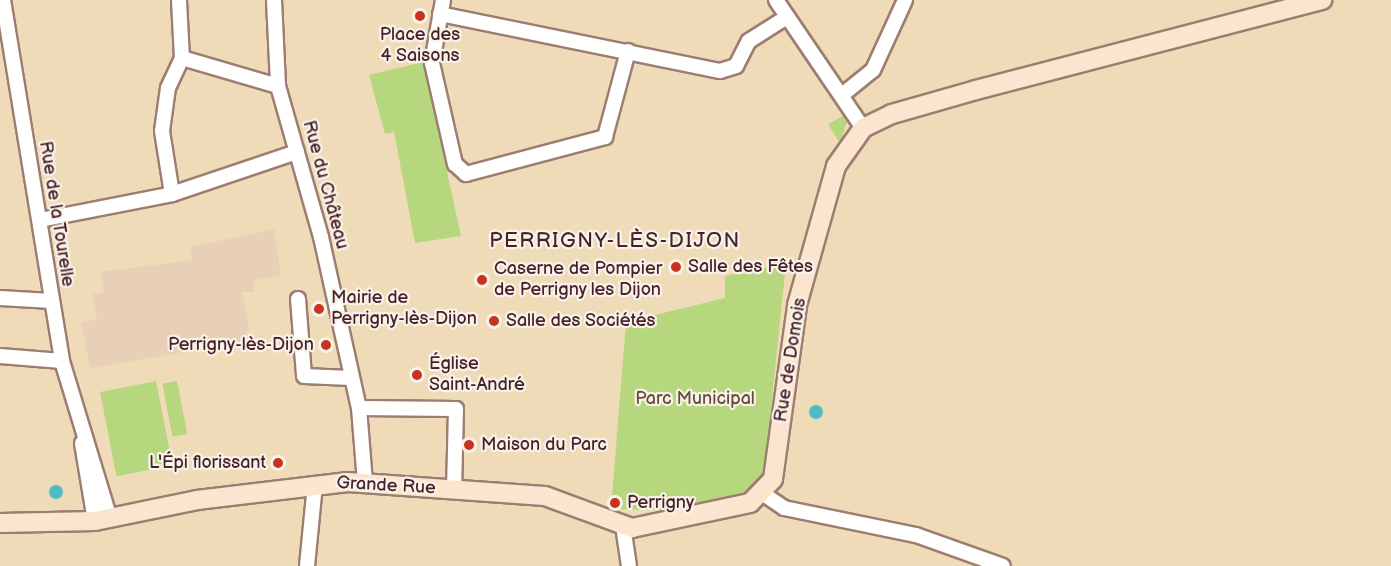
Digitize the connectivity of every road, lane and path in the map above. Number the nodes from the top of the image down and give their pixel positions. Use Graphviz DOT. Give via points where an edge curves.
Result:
graph roads {
  1 [pos="3,0"];
  2 [pos="179,0"];
  3 [pos="274,0"];
  4 [pos="776,0"];
  5 [pos="895,0"];
  6 [pos="905,0"];
  7 [pos="1322,0"];
  8 [pos="442,7"];
  9 [pos="787,16"];
  10 [pos="895,23"];
  11 [pos="628,51"];
  12 [pos="182,58"];
  13 [pos="15,86"];
  14 [pos="278,86"];
  15 [pos="0,88"];
  16 [pos="842,95"];
  17 [pos="863,128"];
  18 [pos="297,152"];
  19 [pos="172,194"];
  20 [pos="40,220"];
  21 [pos="0,298"];
  22 [pos="298,299"];
  23 [pos="52,301"];
  24 [pos="0,356"];
  25 [pos="62,361"];
  26 [pos="351,378"];
  27 [pos="360,408"];
  28 [pos="365,483"];
  29 [pos="315,484"];
  30 [pos="454,490"];
  31 [pos="762,493"];
  32 [pos="102,520"];
  33 [pos="0,523"];
  34 [pos="623,526"];
  35 [pos="307,566"];
  36 [pos="629,566"];
  37 [pos="1003,566"];
  1 -- 13 [label="street, Rue de la Tourelle"];
  2 -- 12 [label="street"];
  3 -- 14 [label="street, Rue du Château"];
  4 -- 9 [label="street"];
  5 -- 10 [label="street"];
  6 -- 10 [label="street"];
  7 -- 17 [label="main road" via="976,90 892,114"];
  8 -- 11 [label="street"];
  8 -- 11 [label="street" via="432,63 454,164 466,174 605,137"];
  9 -- 11 [label="street" via="749,41 729,71"];
  9 -- 16 [label="street"];
  10 -- 16 [label="street" via="873,70"];
  12 -- 14 [label="street"];
  12 -- 19 [label="street" via="164,103 164,156"];
  13 -- 15 [label="street"];
  13 -- 20 [label="street, Rue de la Tourelle"];
  14 -- 18 [label="street, Rue du Château"];
  16 -- 17 [label="street"];
  17 -- 31 [label="main road, Rue de Domois" via="836,166 797,305 776,464"];
  18 -- 19 [label="street"];
  18 -- 26 [label="street, Rue du Château"];
  19 -- 20 [label="street"];
  20 -- 23 [label="street, Rue de la Tourelle"];
  21 -- 23 [label="street"];
  22 -- 26 [label="street" via="304,376"];
  23 -- 25 [label="street, Rue de la Tourelle"];
  24 -- 25 [label="street"];
  25 -- 32 [label="street, Rue de la Tourelle"];
  26 -- 27 [label="street, Rue du Château"];
  27 -- 28 [label="street, Rue du Château"];
  27 -- 30 [label="street" via="456,409"];
  28 -- 29 [label="main road, Grande Rue"];
  28 -- 30 [label="main road, Grande Rue"];
  29 -- 32 [label="main road, Grande Rue"];
  29 -- 35 [label="street"];
  30 -- 34 [label="main road, Grande Rue" via="545,496"];
  31 -- 34 [label="main road, Grande Rue" via="750,503 694,518"];
  31 -- 37 [label="street" via="783,508 916,535"];
  32 -- 33 [label="main road, Grande Rue"];
  34 -- 36 [label="street"];
}
